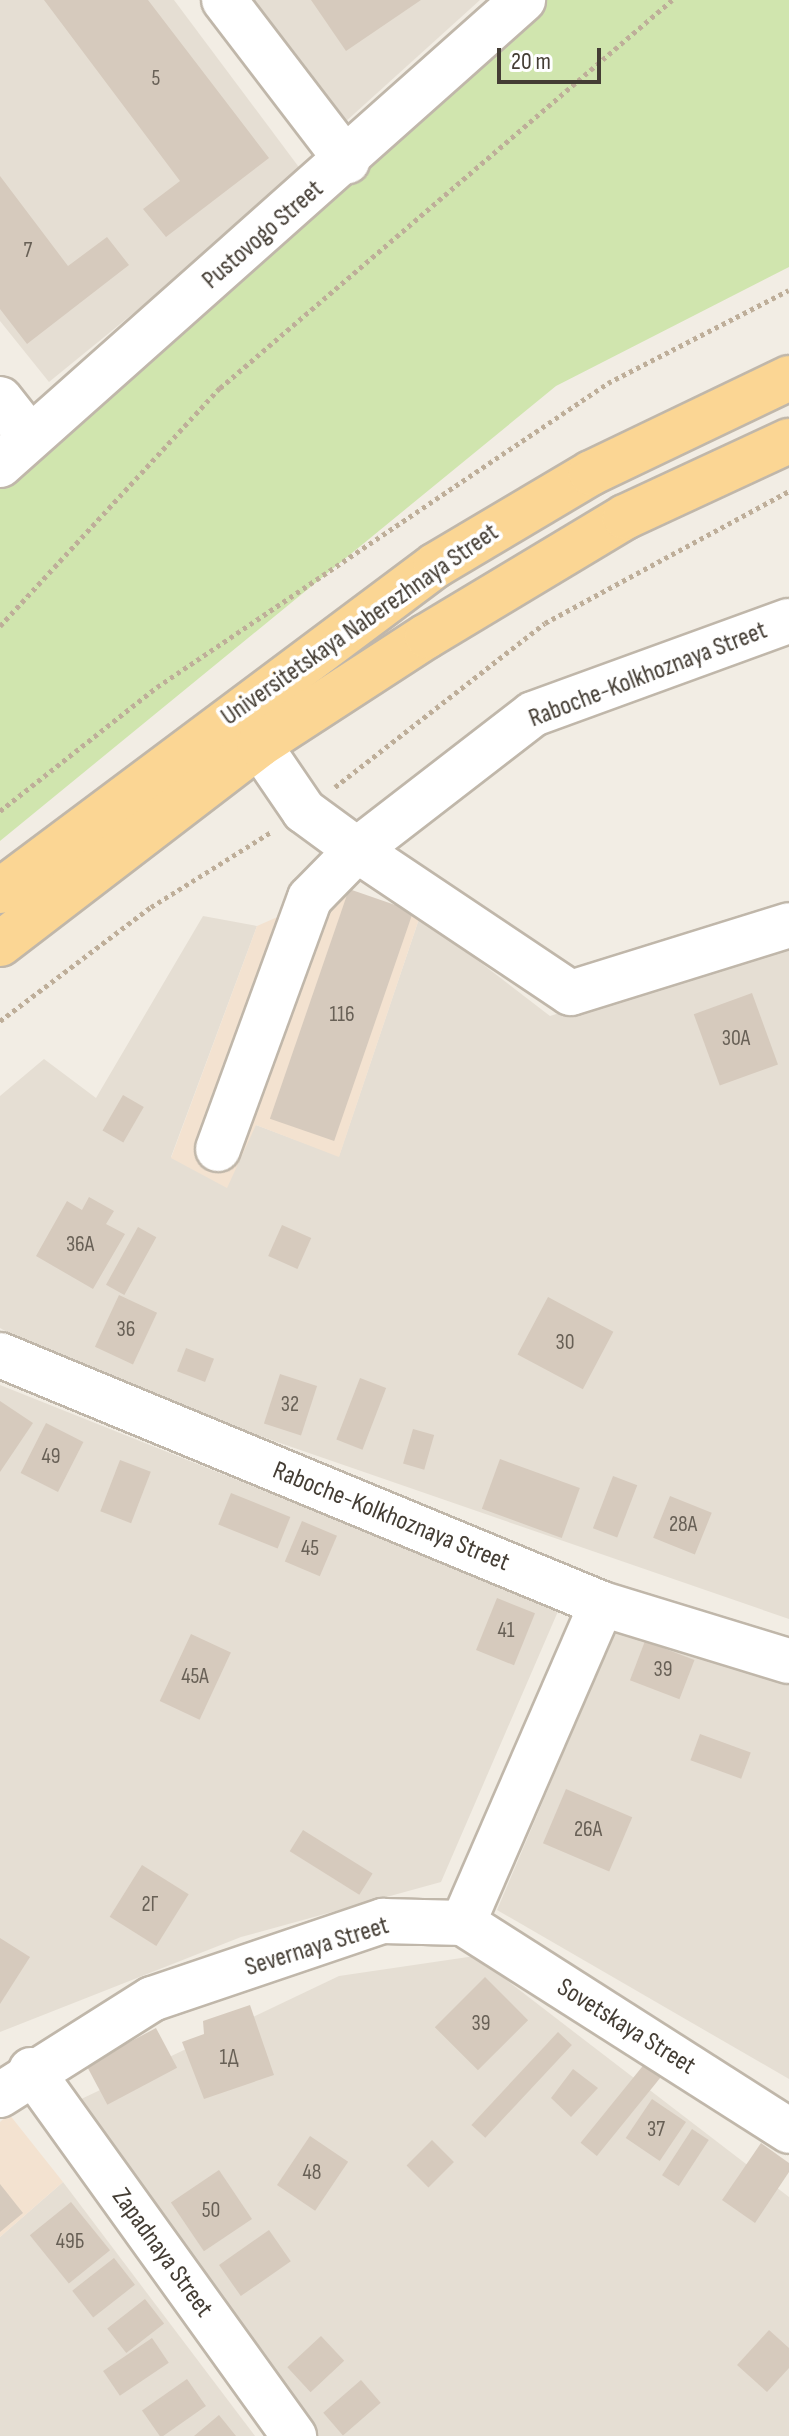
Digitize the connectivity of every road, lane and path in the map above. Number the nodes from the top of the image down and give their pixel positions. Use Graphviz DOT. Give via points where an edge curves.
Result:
graph roads {
  1 [pos="224,0"];
  2 [pos="523,0"];
  3 [pos="672,0"];
  4 [pos="347,161"];
  5 [pos="789,290"];
  6 [pos="789,378"];
  7 [pos="0,399"];
  8 [pos="789,441"];
  9 [pos="15,451"];
  10 [pos="789,491"];
  11 [pos="789,621"];
  12 [pos="0,626"];
  13 [pos="259,745"];
  14 [pos="0,811"];
  15 [pos="304,811"];
  16 [pos="357,850"];
  17 [pos="0,891"];
  18 [pos="789,925"];
  19 [pos="0,944"];
  20 [pos="0,1021"];
  21 [pos="218,1149"];
  22 [pos="0,1355"];
  23 [pos="602,1604"];
  24 [pos="789,1661"];
  25 [pos="463,1923"];
  26 [pos="15,2083"];
  27 [pos="789,2131"];
  28 [pos="294,2436"];
  1 -- 4 [label="street"];
  2 -- 4 [label="street, Pustovogo Street"];
  3 -- 12 [label="path" via="220,388"];
  4 -- 9 [label="street, Pustovogo Street"];
  5 -- 14 [label="path" via="608,383 157,687"];
  6 -- 17 [label="main road, Universitetskaya Naberezhnaya Street" via="591,473 436,565"];
  7 -- 9 [label="street"];
  8 -- 13 [label="main road, Universitetskaya Naberezhnaya Street" via="625,517"];
  10 -- 15 [label="path" via="545,623"];
  11 -- 16 [label="street, Raboche-Kolkhoznaya Street" via="533,714"];
  13 -- 15 [label="street"];
  13 -- 19 [label="main road, Universitetskaya Naberezhnaya Street"];
  15 -- 16 [label="street"];
  15 -- 20 [label="path" via="151,907"];
  16 -- 18 [label="street" via="571,993"];
  16 -- 21 [label="street, Raboche-Kolkhoznaya Street" via="310,898"];
  22 -- 23 [label="street, Raboche-Kolkhoznaya Street"];
  23 -- 24 [label="street, Raboche-Kolkhoznaya Street"];
  23 -- 25 [label="street"];
  25 -- 26 [label="street, Severnaya Street" via="383,1921 167,1994"];
  25 -- 27 [label="street, Sovetskaya Street"];
  26 -- 28 [label="street, Zapadnaya Street"];
}
